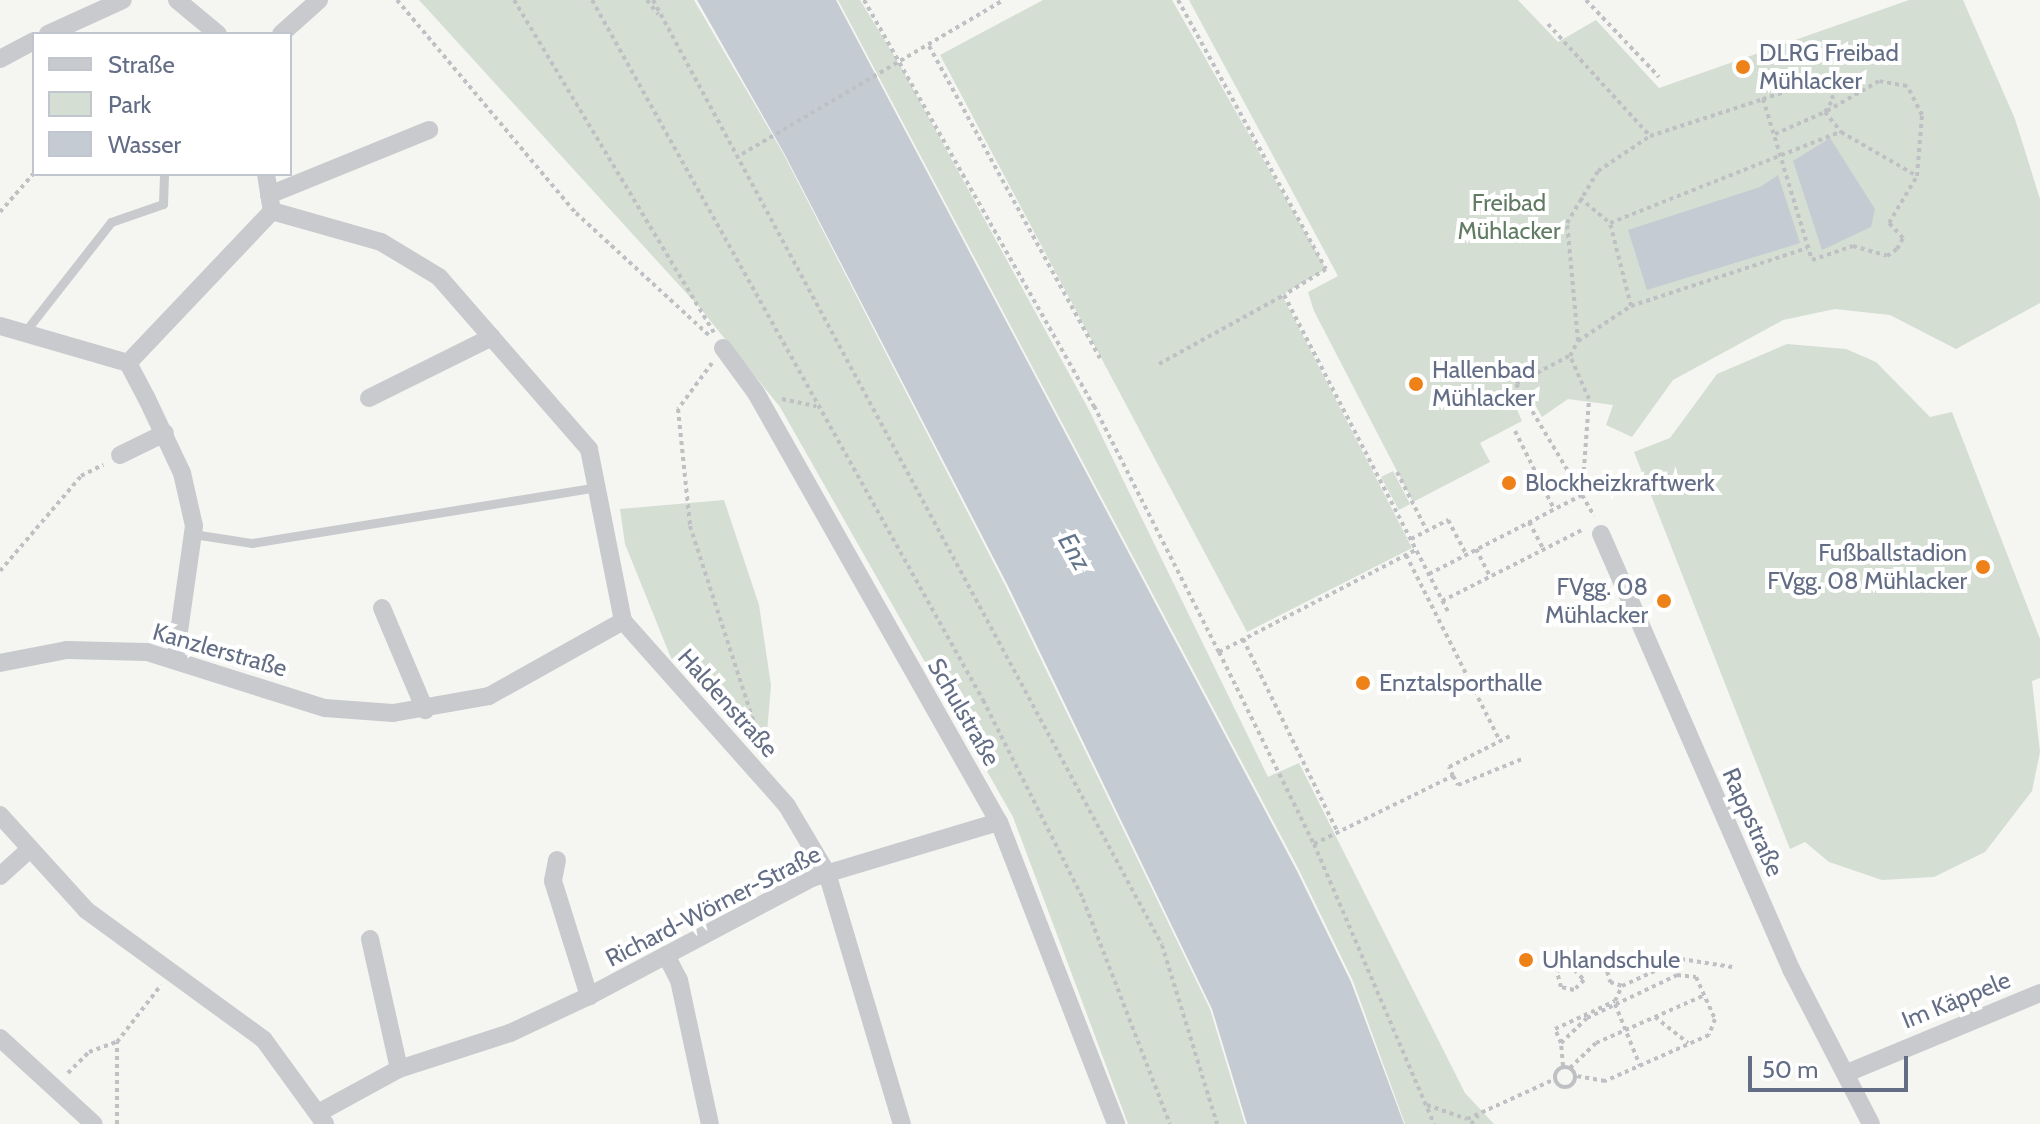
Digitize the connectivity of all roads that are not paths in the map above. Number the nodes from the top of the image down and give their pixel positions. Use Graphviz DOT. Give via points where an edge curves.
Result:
graph roads {
  1 [pos="123,0"];
  2 [pos="177,0"];
  3 [pos="319,0"];
  4 [pos="52,32"];
  5 [pos="216,32"];
  6 [pos="283,32"];
  7 [pos="32,42"];
  8 [pos="0,59"];
  9 [pos="429,130"];
  10 [pos="164,176"];
  11 [pos="266,176"];
  12 [pos="270,203"];
  13 [pos="0,326"];
  14 [pos="24,333"];
  15 [pos="492,337"];
  16 [pos="723,348"];
  17 [pos="128,363"];
  18 [pos="369,398"];
  19 [pos="165,433"];
  20 [pos="120,455"];
  21 [pos="599,487"];
  22 [pos="1599,528"];
  23 [pos="193,534"];
  24 [pos="382,608"];
  25 [pos="623,621"];
  26 [pos="175,659"];
  27 [pos="0,663"];
  28 [pos="425,710"];
  29 [pos="0,815"];
  30 [pos="999,822"];
  31 [pos="27,852"];
  32 [pos="557,860"];
  33 [pos="827,873"];
  34 [pos="0,876"];
  35 [pos="370,939"];
  36 [pos="666,955"];
  37 [pos="2040,993"];
  38 [pos="589,996"];
  39 [pos="0,1038"];
  40 [pos="399,1069"];
  41 [pos="1847,1073"];
  42 [pos="323,1118"];
  43 [pos="94,1124"];
  44 [pos="710,1124"];
  45 [pos="902,1124"];
  46 [pos="1116,1124"];
  47 [pos="1871,1124"];
  1 -- 4 [label="street"];
  2 -- 5 [label="street"];
  3 -- 6 [label="street"];
  7 -- 8 [label="street"];
  9 -- 12 [label="street"];
  10 -- 14 [label="lane" via="163,204 111,222"];
  11 -- 12 [label="street"];
  12 -- 15 [label="street" via="381,242 439,277"];
  12 -- 17 [label="street"];
  13 -- 14 [label="street"];
  14 -- 17 [label="street"];
  15 -- 18 [label="street"];
  15 -- 21 [label="street" via="589,449"];
  16 -- 30 [label="street, Schulstraße" via="756,393"];
  17 -- 19 [label="street"];
  19 -- 20 [label="street"];
  19 -- 23 [label="street" via="182,473"];
  21 -- 23 [label="lane" via="252,543"];
  21 -- 25 [label="street"];
  22 -- 41 [label="street, Rappstraße" via="1791,969"];
  23 -- 26 [label="street"];
  24 -- 28 [label="street"];
  25 -- 28 [label="street, Kanzlerstraße" via="489,696"];
  25 -- 33 [label="street, Haldenstraße" via="755,769"];
  26 -- 27 [label="street, Kanzlerstraße" via="67,650"];
  26 -- 28 [label="street, Kanzlerstraße" via="325,708"];
  29 -- 31 [label="street"];
  30 -- 33 [label="street, Richard-Wörner-Straße"];
  30 -- 46 [label="street, Schulstraße"];
  31 -- 34 [label="street"];
  31 -- 42 [label="street" via="86,910 264,1040"];
  32 -- 38 [label="street, Richard-Wörner-Straße" via="553,881"];
  33 -- 36 [label="street, Richard-Wörner-Straße"];
  33 -- 45 [label="street, Haldenstraße"];
  35 -- 40 [label="street"];
  36 -- 38 [label="street, Richard-Wörner-Straße"];
  36 -- 44 [label="street" via="679,980"];
  37 -- 41 [label="street, Im Käppele"];
  38 -- 40 [label="street, Richard-Wörner-Straße" via="510,1033"];
  39 -- 43 [label="street"];
  40 -- 42 [label="street, Richard-Wörner-Straße"];
  41 -- 47 [label="street, Rappstraße"];
}
